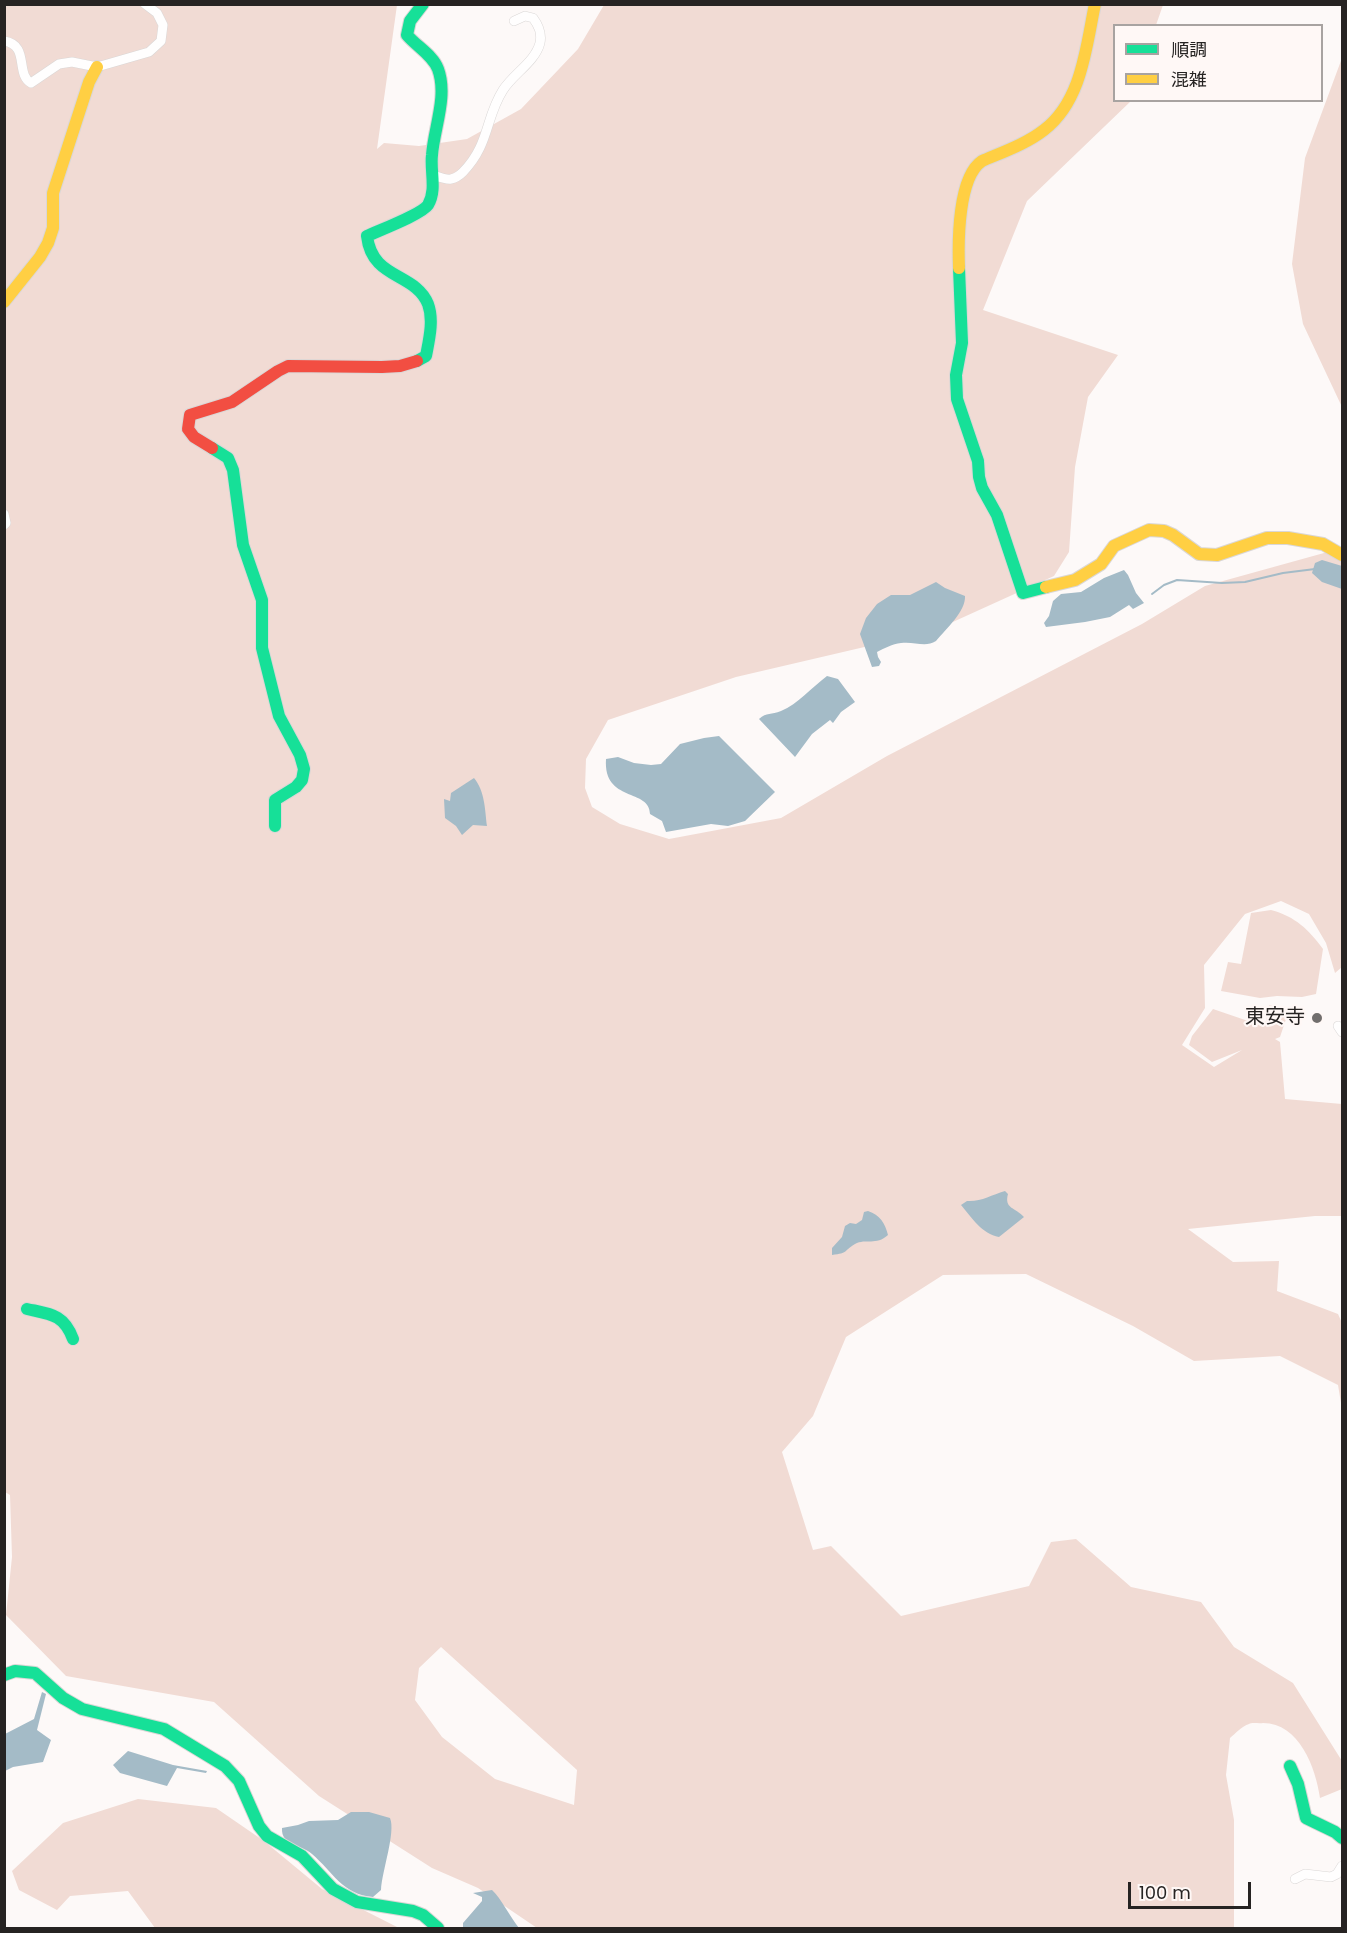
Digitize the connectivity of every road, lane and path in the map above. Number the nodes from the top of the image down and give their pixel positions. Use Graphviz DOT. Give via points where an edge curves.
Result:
graph roads {
  1 [pos="146,4"];
  2 [pos="423,4"];
  3 [pos="1095,4"];
  4 [pos="514,21"];
  5 [pos="4,41"];
  6 [pos="97,67"];
  7 [pos="434,176"];
  8 [pos="4,303"];
  9 [pos="4,514"];
  10 [pos="4,525"];
  11 [pos="1342,555"];
  12 [pos="275,826"];
  13 [pos="27,1309"];
  14 [pos="73,1339"];
  15 [pos="4,1676"];
  16 [pos="1290,1766"];
  17 [pos="1342,1838"];
  18 [pos="1342,1866"];
  19 [pos="1295,1879"];
  20 [pos="438,1929"];
  1 -- 6 [label="street" via="163,25 161,41 148,52"];
  2 -- 7 [label="street" via="410,21 407,35 438,70 439,105 430,168"];
  3 -- 11 [label="street" via="1077,83 1062,113 1033,138 976,165 964,194 961,217 962,343 957,399 978,461 978,477 997,515 1023,593 1075,580 1101,564 1114,546 1149,530 1173,535 1199,554 1217,555 1267,538 1288,538 1323,544"];
  4 -- 7 [label="street" via="525,16 539,25 540,44 536,53 502,91 480,149 467,168 451,179"];
  5 -- 6 [label="street" via="17,47 26,80 32,83 59,64 72,62"];
  6 -- 8 [label="street" via="53,193 53,228 48,243"];
  7 -- 12 [label="street" via="428,204 422,210 368,236 367,242 383,268 415,289 428,304 424,359 384,367 285,367 238,400 196,411 188,422 194,437 228,458 233,470 243,545 262,600 262,648 279,716 304,769 296,787 275,800"];
  9 -- 10 [label="street"];
  13 -- 14 [label="street" via="58,1316 70,1328"];
  15 -- 20 [label="street" via="15,1671 34,1673 82,1709 164,1729 225,1766 239,1781 267,1836 302,1856 333,1889 357,1902 413,1911"];
  16 -- 17 [label="street" via="1306,1818"];
  18 -- 19 [label="street" via="1331,1877 1305,1874"];
}
